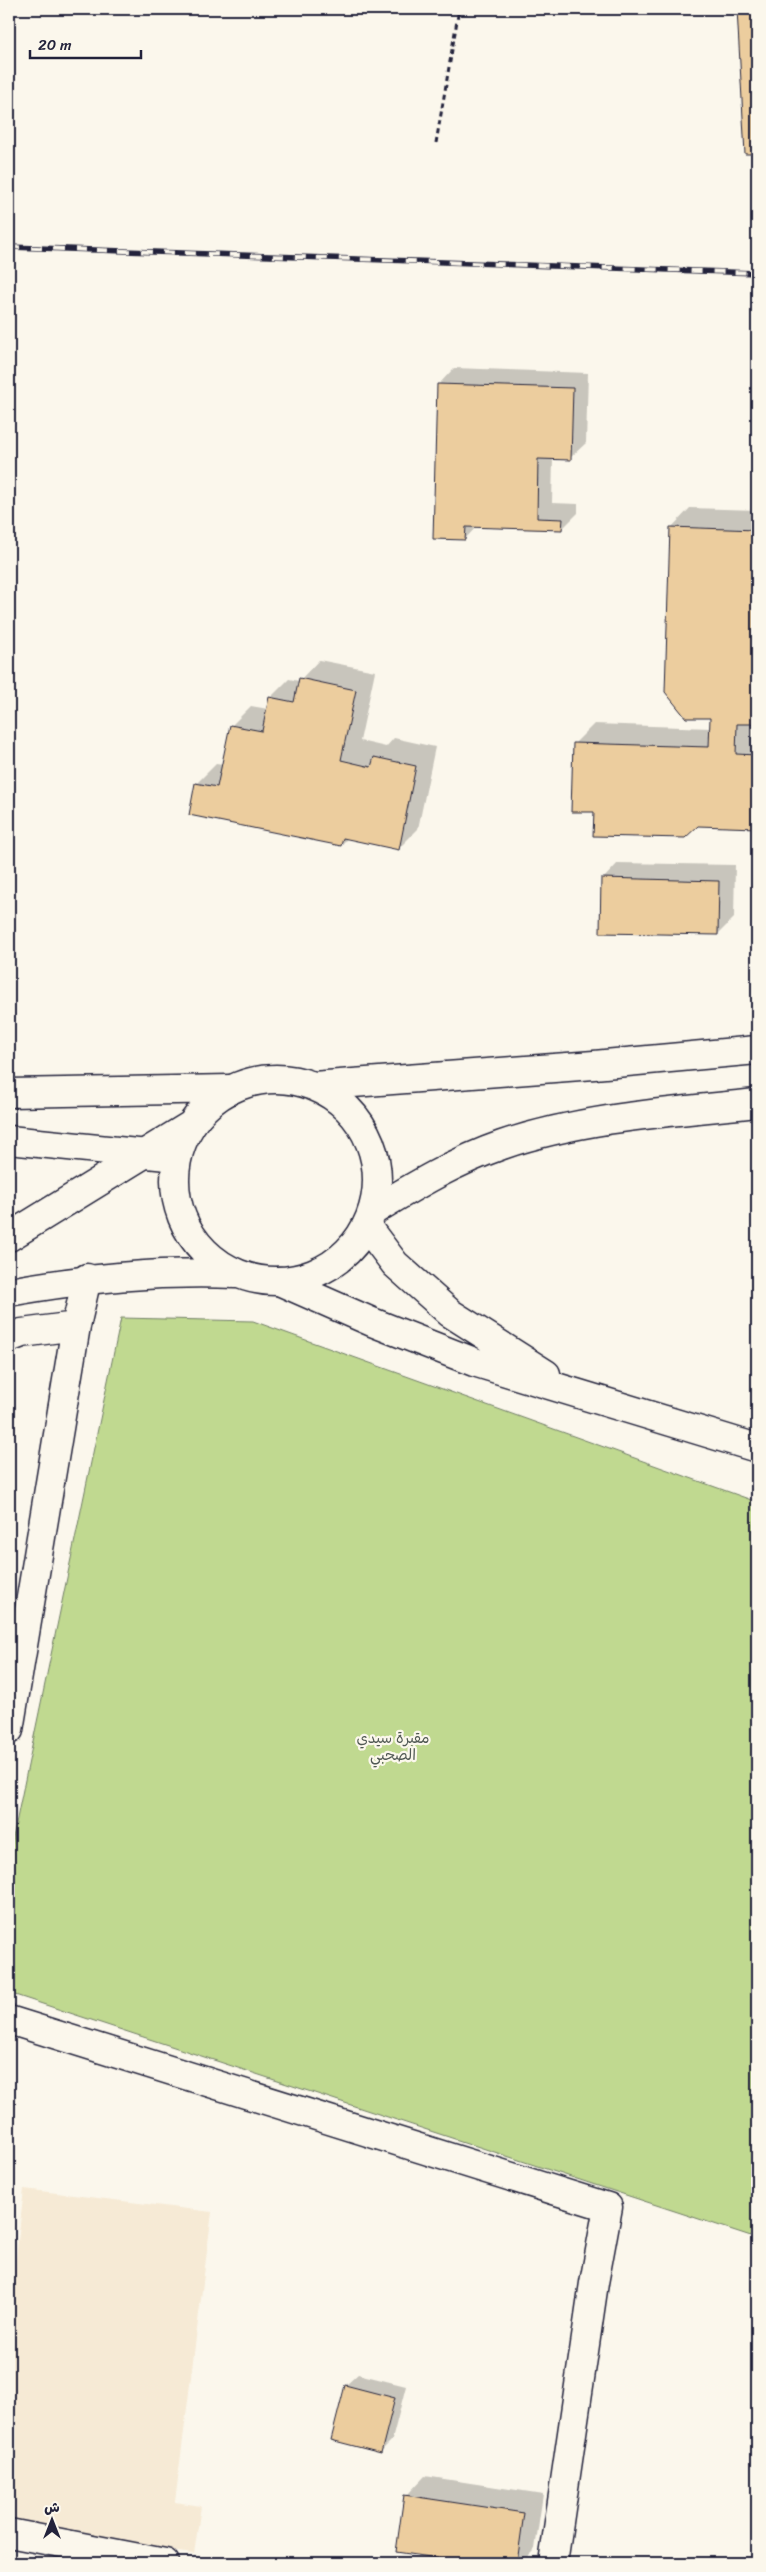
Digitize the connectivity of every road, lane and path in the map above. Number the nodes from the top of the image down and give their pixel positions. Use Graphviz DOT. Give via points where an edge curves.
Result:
graph roads {
  1 [pos="459,9"];
  2 [pos="436,143"];
  3 [pos="757,1050"];
  4 [pos="313,1086"];
  5 [pos="231,1089"];
  6 [pos="9,1092"];
  7 [pos="757,1103"];
  8 [pos="191,1125"];
  9 [pos="9,1140"];
  10 [pos="147,1154"];
  11 [pos="177,1157"];
  12 [pos="370,1219"];
  13 [pos="10,1232"];
  14 [pos="237,1274"];
  15 [pos="87,1278"];
  16 [pos="280,1281"];
  17 [pos="9,1292"];
  18 [pos="76,1326"];
  19 [pos="9,1338"];
  20 [pos="574,1392"];
  21 [pos="757,1448"];
  22 [pos="17,1641"];
  23 [pos="9,1730"];
  24 [pos="9,2020"];
  25 [pos="9,2533"];
  26 [pos="98,2558"];
  27 [pos="166,2563"];
  28 [pos="553,2563"];
  1 -- 2 [label="path"];
  3 -- 4 [label="main road"];
  4 -- 5 [label="main road" via="286,1080 258,1081"];
  4 -- 12 [label="main road" via="339,1101 360,1123 373,1150 378,1181"];
  5 -- 6 [label="main road"];
  5 -- 8 [label="main road" via="207,1106"];
  7 -- 12 [label="main road" via="570,1125 501,1145 435,1173"];
  8 -- 10 [label="main road"];
  8 -- 11 [label="main road"];
  9 -- 10 [label="main road"];
  10 -- 11 [label="main road"];
  10 -- 13 [label="main road"];
  11 -- 14 [label="main road" via="176,1199 187,1231 208,1256"];
  12 -- 16 [label="main road" via="351,1249 331,1266 306,1277"];
  12 -- 20 [label="main road" via="395,1264 450,1313"];
  14 -- 15 [label="main road" via="190,1272"];
  14 -- 16 [label="main road" via="258,1280"];
  15 -- 17 [label="main road"];
  15 -- 18 [label="main road"];
  16 -- 20 [label="main road" via="474,1362"];
  18 -- 19 [label="main road" via="22,1333"];
  18 -- 22 [label="main road"];
  20 -- 21 [label="main road"];
  22 -- 23 [label="main road"];
  24 -- 28 [label="main road" via="608,2207"];
  25 -- 26 [label="main road"];
  26 -- 27 [label="main road"];
}
